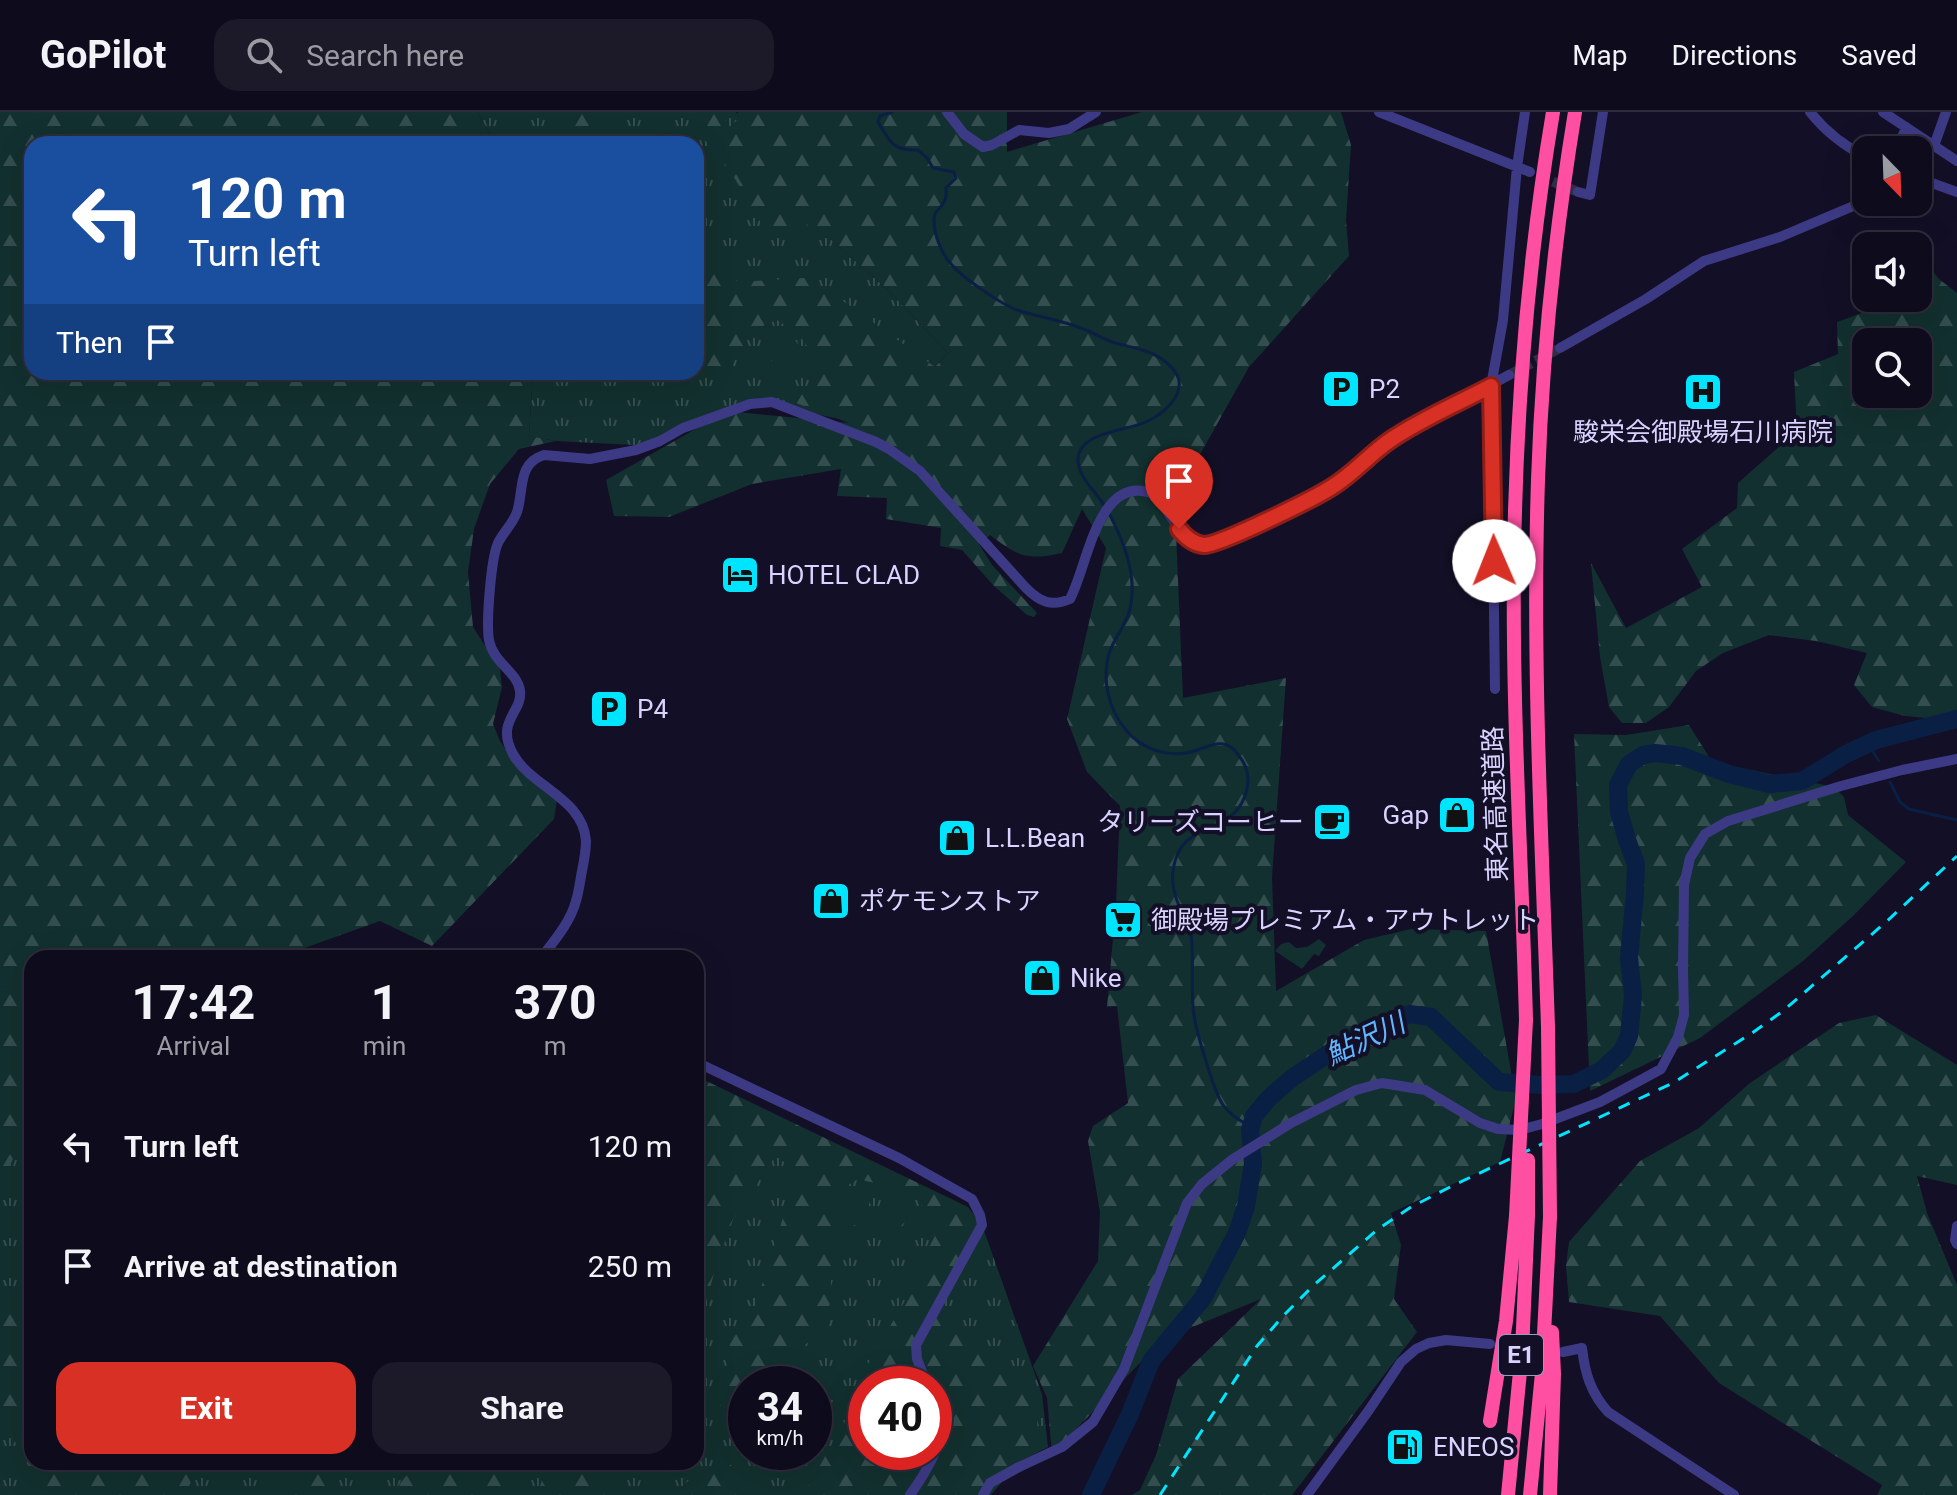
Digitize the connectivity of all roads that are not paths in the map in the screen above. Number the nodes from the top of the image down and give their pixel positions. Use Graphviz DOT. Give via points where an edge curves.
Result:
graph roads {
  1 [pos="947,112"];
  2 [pos="1096,112"];
  3 [pos="1379,112"];
  4 [pos="1525,112"];
  5 [pos="1553,112"];
  6 [pos="1575,112"];
  7 [pos="1603,112"];
  8 [pos="1810,112"];
  9 [pos="1883,112"];
  10 [pos="1946,112"];
  11 [pos="1906,127"];
  12 [pos="1902,136"];
  13 [pos="1934,146"];
  14 [pos="1852,150"];
  15 [pos="1957,161"];
  16 [pos="1517,167"];
  17 [pos="1530,172"];
  18 [pos="1932,183"];
  19 [pos="1578,192"];
  20 [pos="1957,192"];
  21 [pos="1852,206"];
  22 [pos="1560,348"];
  23 [pos="1509,375"];
  24 [pos="1491,386"];
  25 [pos="1495,689"];
  26 [pos="1957,759"];
  27 [pos="547,950"];
  28 [pos="704,1066"];
  29 [pos="1522,1216"];
  30 [pos="1957,1226"];
  31 [pos="1957,1244"];
  32 [pos="1549,1252"];
  33 [pos="1490,1344"];
  34 [pos="1563,1352"];
  35 [pos="920,1366"];
  36 [pos="1490,1421"];
  37 [pos="926,1470"];
  38 [pos="910,1495"];
  39 [pos="983,1495"];
  40 [pos="1307,1495"];
  41 [pos="1508,1495"];
  42 [pos="1530,1495"];
  43 [pos="1550,1495"];
  44 [pos="1734,1495"];
  1 -- 2 [label="street" via="983,147 1019,130 1069,129"];
  3 -- 16 [label="street"];
  4 -- 16 [label="street"];
  5 -- 29 [label="highway, 東名高速道路 / E1, bridge" via="1521,381 1514,560 1526,1020"];
  6 -- 32 [label="highway, 東名高速道路 / E1, bridge" via="1542,394 1536,564"];
  7 -- 19 [label="street" via="1590,195"];
  8 -- 14 [label="street"];
  9 -- 11 [label="street"];
  10 -- 13 [label="street"];
  11 -- 12 [label="street"];
  11 -- 13 [label="street"];
  13 -- 15 [label="street"];
  16 -- 17 [label="street"];
  16 -- 24 [label="street" via="1503,320"];
  18 -- 20 [label="street"];
  21 -- 22 [label="street" via="1704,261"];
  23 -- 24 [label="street"];
  24 -- 25 [label="street"];
  24 -- 27 [label="street" via="1412,427 1333,487 1214,544 1185,537 1156,495 1126,496 1093,533 1070,599 1052,604 1026,588 905,460 876,442 772,402 750,404 636,450 590,459 544,455 531,462 518,511 494,553 487,628 495,656 520,692 507,726 513,755 573,810 586,839 576,903"];
  26 -- 39 [label="street" via="1841,786 1728,821 1705,834 1690,858 1684,885 1684,1015 1661,1069 1600,1102 1520,1130 1480,1123 1425,1090 1382,1083 1356,1090 1291,1123 1233,1159 1187,1203 1127,1361 1093,1422 1062,1447 990,1483"];
  28 -- 35 [label="street" via="899,1158 972,1199 982,1225 916,1345"];
  29 -- 36 [label="highway"];
  29 -- 41 [label="highway, 東名高速道路 / E1" via="1522,1351"];
  30 -- 31 [label="street"];
  32 -- 42 [label="highway, 東名高速道路 / E1"];
  32 -- 43 [label="highway" via="1554,1374"];
  33 -- 40 [label="street" via="1446,1340 1416,1349 1401,1362"];
  34 -- 44 [label="street" via="1582,1348 1590,1386 1608,1412"];
  37 -- 38 [label="street"];
}
